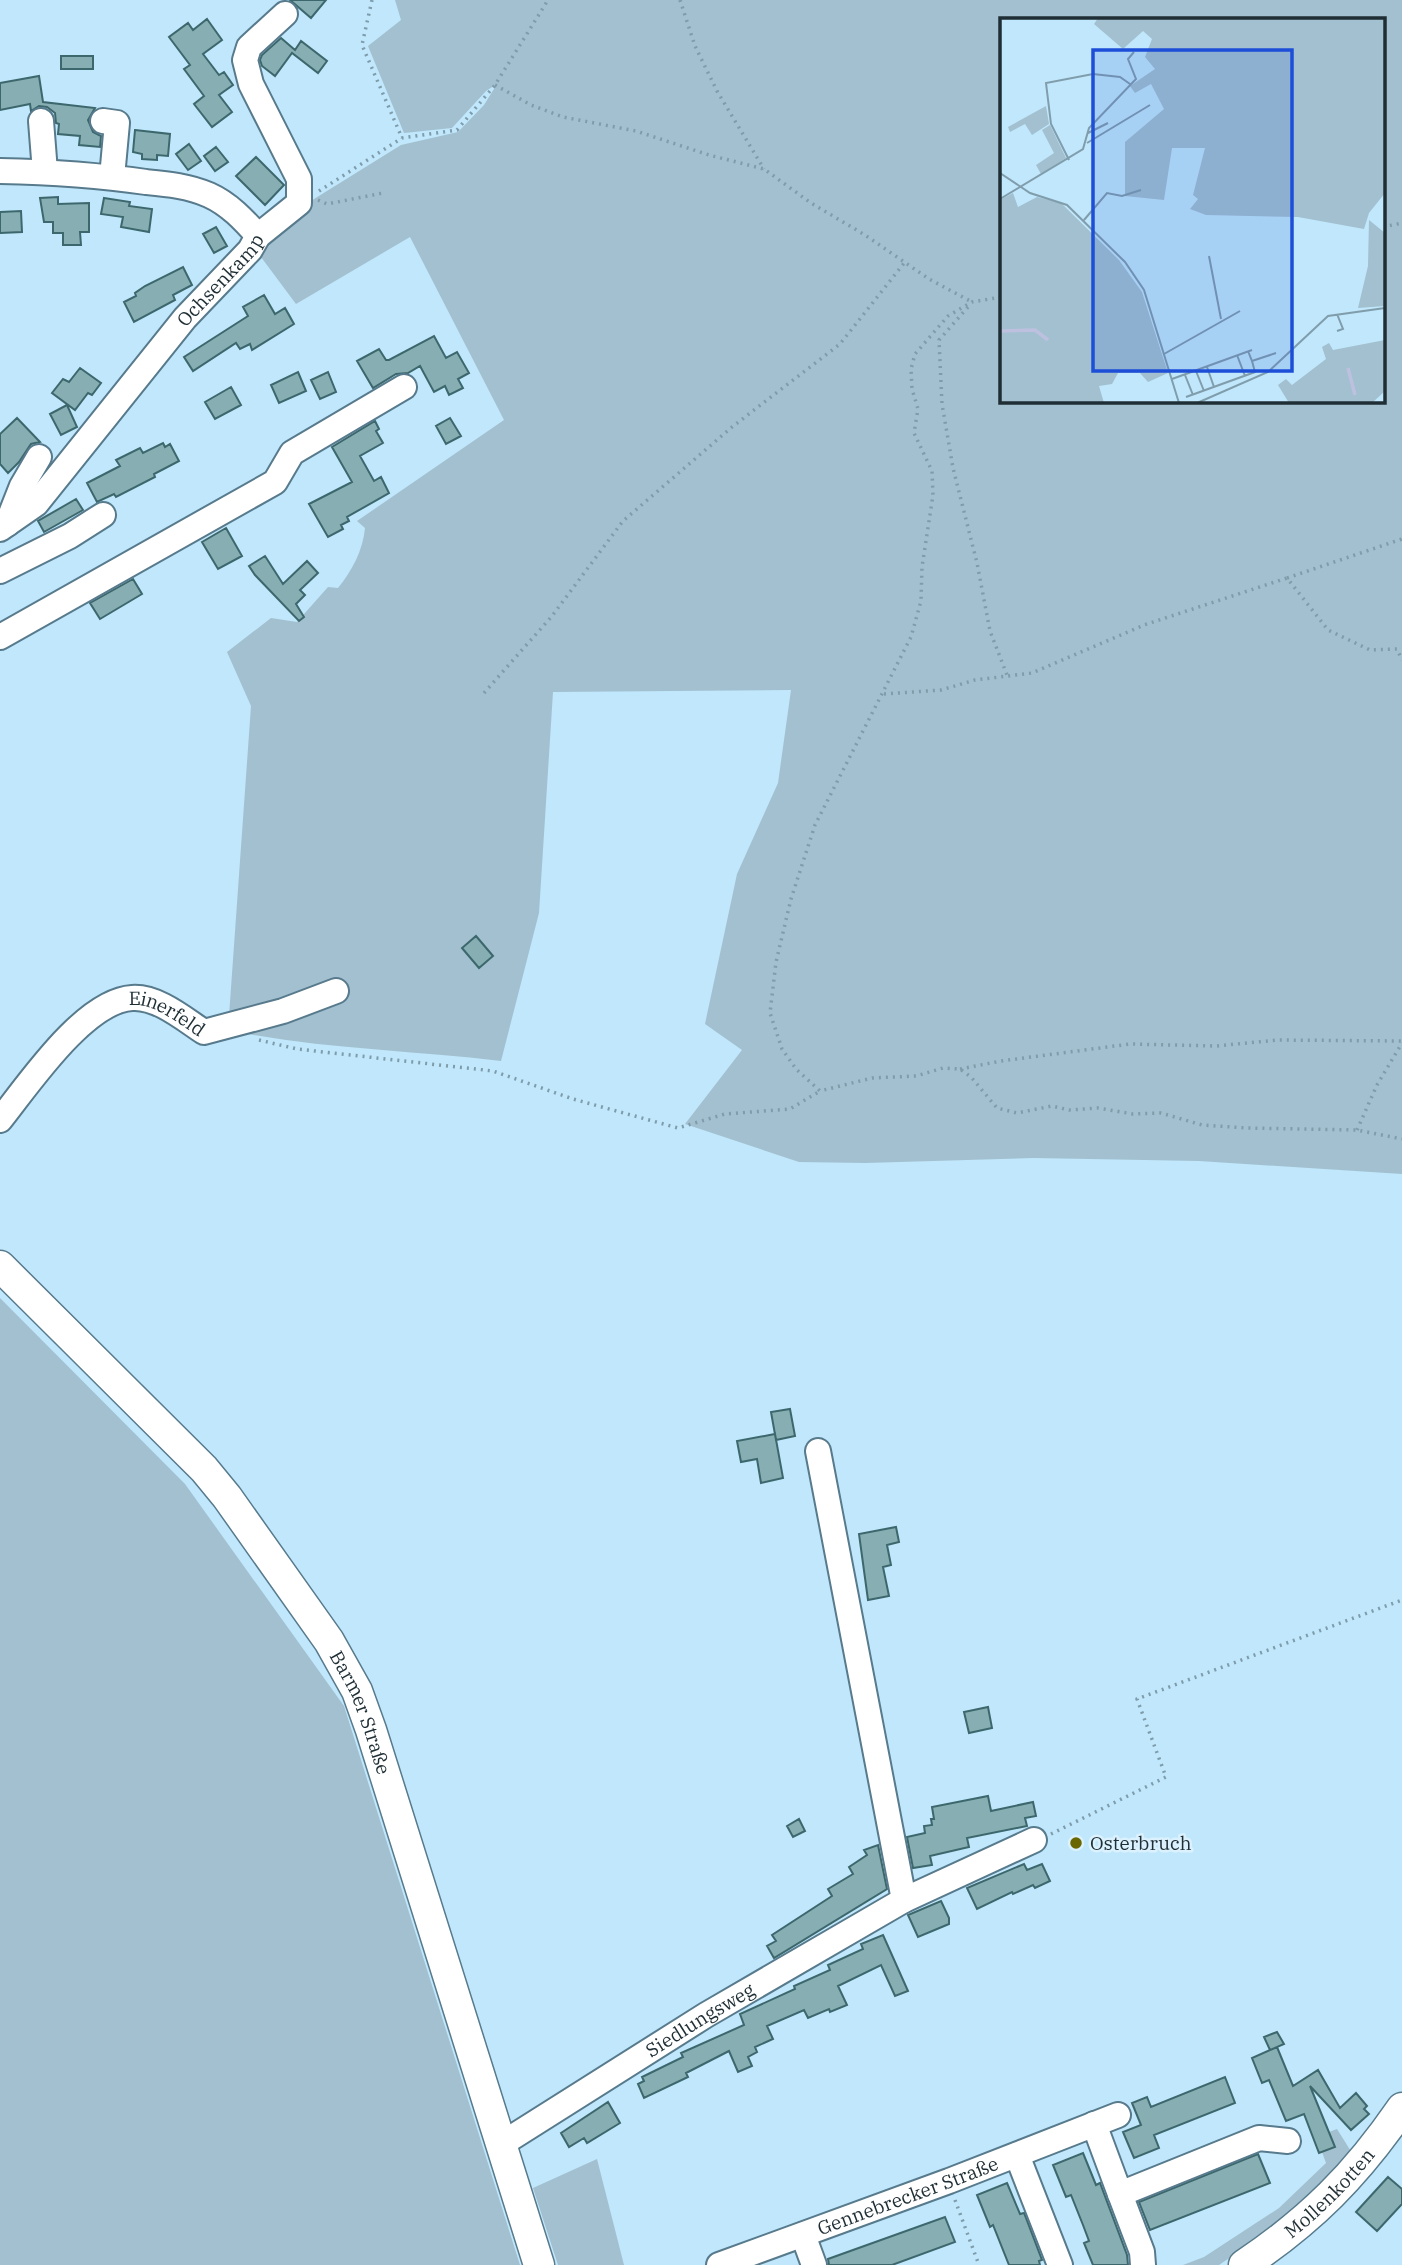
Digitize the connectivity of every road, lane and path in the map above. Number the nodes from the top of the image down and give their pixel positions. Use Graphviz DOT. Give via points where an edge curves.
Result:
graph roads {
  1 [pos="372,0"];
  2 [pos="548,0"];
  3 [pos="680,0"];
  4 [pos="285,14"];
  5 [pos="495,85"];
  6 [pos="41,121"];
  7 [pos="103,121"];
  8 [pos="402,138"];
  9 [pos="764,169"];
  10 [pos="0,171"];
  11 [pos="45,172"];
  12 [pos="112,177"];
  13 [pos="383,193"];
  14 [pos="1402,223"];
  15 [pos="1384,227"];
  16 [pos="258,236"];
  17 [pos="905,262"];
  18 [pos="1000,297"];
  19 [pos="972,302"];
  20 [pos="404,387"];
  21 [pos="125,392"];
  22 [pos="81,418"];
  23 [pos="39,457"];
  24 [pos="103,515"];
  25 [pos="3,527"];
  26 [pos="1402,538"];
  27 [pos="0,571"];
  28 [pos="1287,578"];
  29 [pos="0,637"];
  30 [pos="1399,649"];
  31 [pos="1402,660"];
  32 [pos="1007,676"];
  33 [pos="484,693"];
  34 [pos="884,694"];
  35 [pos="336,991"];
  36 [pos="259,1040"];
  37 [pos="1402,1042"];
  38 [pos="960,1069"];
  39 [pos="820,1091"];
  40 [pos="0,1120"];
  41 [pos="1357,1130"];
  42 [pos="1402,1139"];
  43 [pos="0,1266"];
  44 [pos="818,1451"];
  45 [pos="1402,1600"];
  46 [pos="1034,1840"];
  47 [pos="904,1900"];
  48 [pos="1402,2108"];
  49 [pos="1118,2115"];
  50 [pos="1094,2124"];
  51 [pos="1288,2141"];
  52 [pos="500,2145"];
  53 [pos="1017,2155"];
  54 [pos="949,2181"];
  55 [pos="1120,2194"];
  56 [pos="803,2235"];
  57 [pos="725,2264"];
  58 [pos="539,2265"];
  59 [pos="814,2265"];
  60 [pos="979,2265"];
  61 [pos="1060,2265"];
  62 [pos="1143,2265"];
  63 [pos="1244,2265"];
  1 -- 8 [label="path" via="362,45"];
  2 -- 5 [label="path"];
  3 -- 9 [label="path" via="695,47"];
  4 -- 16 [label="street" via="249,47 245,60 251,84 299,179 299,203"];
  5 -- 8 [label="path" via="457,130"];
  5 -- 9 [label="path" via="563,117 636,131"];
  6 -- 11 [label="street"];
  7 -- 12 [label="street" via="117,123"];
  8 -- 13 [label="path" via="310,197 327,204"];
  9 -- 17 [label="path"];
  10 -- 11 [label="street, Ochsenkamp"];
  11 -- 12 [label="street, Ochsenkamp"];
  12 -- 16 [label="street, Ochsenkamp" via="209,195 237,213"];
  14 -- 15 [label="path"];
  16 -- 21 [label="street, Ochsenkamp"];
  17 -- 19 [label="path"];
  17 -- 33 [label="path" via="840,344 732,427 623,521 552,616"];
  18 -- 19 [label="path"];
  19 -- 32 [label="path" via="939,340 942,404 990,631"];
  19 -- 34 [label="path" via="948,316 915,354 911,369 918,409 914,433 932,471 933,495 921,601 911,637"];
  20 -- 29 [label="street" via="292,453 275,482"];
  21 -- 22 [label="street"];
  21 -- 25 [label="street, Ochsenkamp" via="36,504"];
  23 -- 25 [label="street"];
  24 -- 27 [label="street"];
  26 -- 28 [label="path"];
  28 -- 30 [label="path" via="1328,629 1370,650"];
  28 -- 32 [label="path" via="1144,625 1032,673"];
  30 -- 31 [label="path"];
  32 -- 34 [label="path" via="941,690"];
  34 -- 39 [label="path" via="815,825 776,962 770,1013 782,1049"];
  35 -- 40 [label="street, Einerfeld" via="204,1032 156,1003 132,998 114,1003 97,1011 66,1038"];
  36 -- 39 [label="path" via="297,1049 494,1071 678,1128 725,1114 790,1109"];
  37 -- 38 [label="path" via="1130,1044"];
  37 -- 41 [label="path"];
  38 -- 39 [label="path" via="872,1078"];
  38 -- 41 [label="path" via="997,1108 1017,1113 1052,1106 1098,1108 1161,1113 1202,1125 1247,1129"];
  41 -- 42 [label="path"];
  43 -- 52 [label="main road, Barmer Straße" via="204,1469 296,1592 344,1666 371,1730"];
  44 -- 47 [label="street"];
  45 -- 46 [label="path" via="1137,1699 1166,1777"];
  46 -- 47 [label="street, Siedlungsweg"];
  47 -- 52 [label="street, Siedlungsweg" via="706,2015"];
  48 -- 63 [label="main road, Mollenkotten" via="1339,2189 1298,2227"];
  49 -- 50 [label="street, Gennebrecker Straße"];
  50 -- 53 [label="street, Gennebrecker Straße"];
  50 -- 55 [label="street"];
  51 -- 55 [label="street" via="1259,2138"];
  52 -- 58 [label="main road, Barmer Straße"];
  53 -- 54 [label="street, Gennebrecker Straße"];
  53 -- 61 [label="street"];
  54 -- 56 [label="street, Gennebrecker Straße"];
  54 -- 60 [label="path"];
  55 -- 62 [label="street"];
  56 -- 57 [label="street, Gennebrecker Straße"];
  56 -- 59 [label="street"];
}
